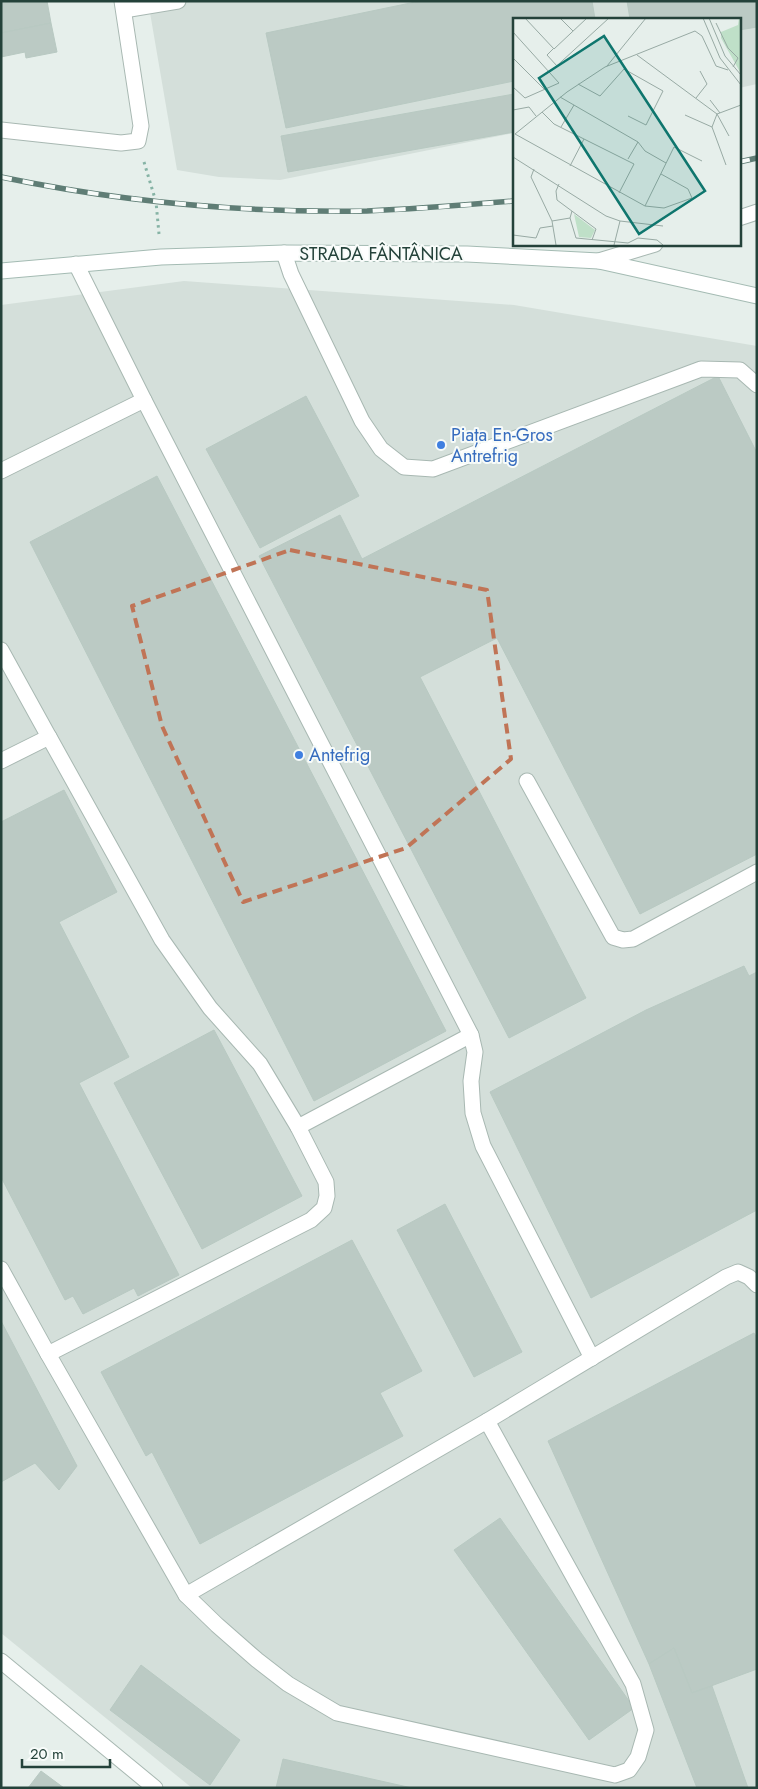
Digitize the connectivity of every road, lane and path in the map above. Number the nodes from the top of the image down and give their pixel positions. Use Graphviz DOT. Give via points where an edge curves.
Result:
graph roads {
  1 [pos="178,1"];
  2 [pos="123,6"];
  3 [pos="1,130"];
  4 [pos="138,141"];
  5 [pos="757,212"];
  6 [pos="740,218"];
  7 [pos="651,245"];
  8 [pos="284,253"];
  9 [pos="161,257"];
  10 [pos="599,261"];
  11 [pos="76,264"];
  12 [pos="1,271"];
  13 [pos="757,296"];
  14 [pos="757,385"];
  15 [pos="144,400"];
  16 [pos="1,471"];
  17 [pos="1,650"];
  18 [pos="49,736"];
  19 [pos="1,761"];
  20 [pos="527,781"];
  21 [pos="757,872"];
  22 [pos="471,1034"];
  23 [pos="298,1127"];
  24 [pos="1,1269"];
  25 [pos="757,1285"];
  26 [pos="48,1354"];
  27 [pos="592,1358"];
  28 [pos="487,1421"];
  29 [pos="186,1595"];
  30 [pos="1,1661"];
  31 [pos="155,1788"];
  1 -- 2 [label="street"];
  2 -- 4 [label="street" via="141,126"];
  3 -- 4 [label="street"];
  4 -- 9 [label="path" via="156,202"];
  5 -- 6 [label="street"];
  7 -- 10 [label="street"];
  8 -- 9 [label="street, STRADA FÂNTÂNICA"];
  8 -- 10 [label="street, STRADA FÂNTÂNICA" via="467,254"];
  8 -- 14 [label="street" via="362,421 381,450 404,467 433,469 701,369 740,370"];
  9 -- 11 [label="street, STRADA FÂNTÂNICA"];
  10 -- 13 [label="street, STRADA FÂNTÂNICA"];
  11 -- 12 [label="street, STRADA FÂNTÂNICA"];
  11 -- 15 [label="street"];
  15 -- 16 [label="street"];
  15 -- 22 [label="street"];
  17 -- 18 [label="street"];
  18 -- 19 [label="street"];
  18 -- 23 [label="street" via="162,940 210,1008 260,1064"];
  20 -- 21 [label="street" via="613,937 633,939"];
  22 -- 23 [label="street"];
  22 -- 27 [label="street" via="475,1052 471,1081 473,1114 483,1146"];
  23 -- 26 [label="street" via="326,1182 324,1208 311,1220"];
  24 -- 26 [label="street"];
  25 -- 27 [label="street" via="738,1272 726,1277"];
  26 -- 29 [label="street"];
  27 -- 28 [label="street"];
  28 -- 29 [label="street"];
  28 -- 29 [label="street" via="633,1684 646,1730 638,1757 629,1770 615,1775 337,1714 288,1684 257,1660"];
  30 -- 31 [label="street"];
}
